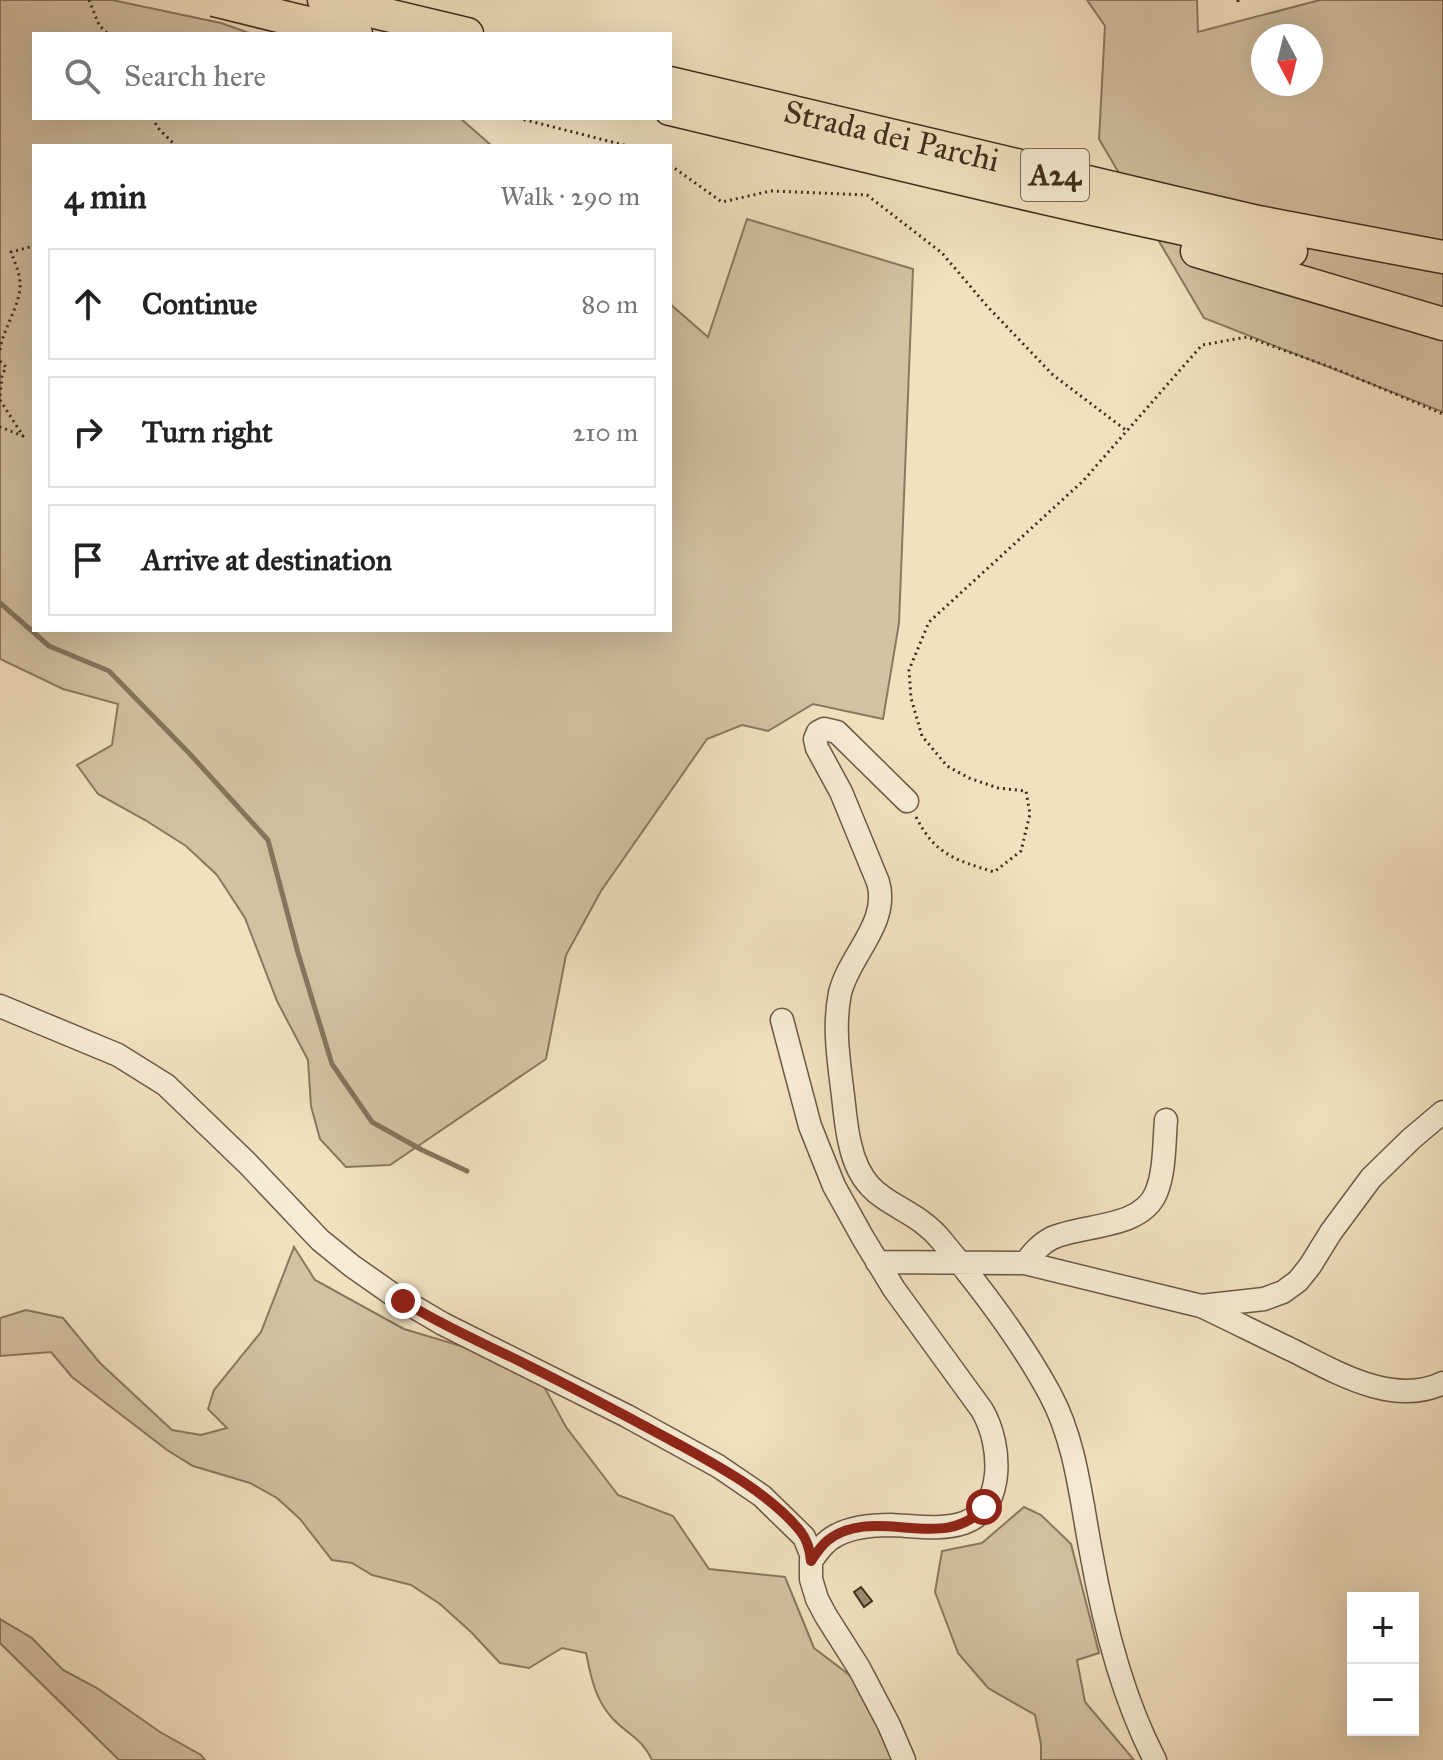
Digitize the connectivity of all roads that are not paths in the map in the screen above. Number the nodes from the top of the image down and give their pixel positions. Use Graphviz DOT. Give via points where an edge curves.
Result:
graph roads {
  1 [pos="214,0"];
  2 [pos="324,0"];
  3 [pos="347,32"];
  4 [pos="459,32"];
  5 [pos="672,83"];
  6 [pos="672,109"];
  7 [pos="965,180"];
  8 [pos="1443,257"];
  9 [pos="1443,280"];
  10 [pos="1443,324"];
  11 [pos="907,801"];
  12 [pos="0,1006"];
  13 [pos="782,1020"];
  14 [pos="1443,1112"];
  15 [pos="1166,1120"];
  16 [pos="877,1262"];
  17 [pos="958,1263"];
  18 [pos="1025,1263"];
  19 [pos="1201,1306"];
  20 [pos="1443,1383"];
  21 [pos="811,1561"];
  22 [pos="904,1760"];
  23 [pos="1155,1760"];
  1 -- 3 [label="highway, bridge"];
  2 -- 4 [label="highway"];
  5 -- 8 [label="highway, Strada dei Parchi / A24" via="1258,222"];
  6 -- 7 [label="highway, Strada dei Parchi / A24"];
  7 -- 9 [label="highway, Strada dei Parchi / A24"];
  7 -- 10 [label="highway"];
  11 -- 17 [label="street" via="837,732 818,732 817,748 841,792 881,893 877,918 847,971 838,1006 851,1151 870,1187 922,1222"];
  12 -- 21 [label="street" via="118,1055 155,1078 352,1266 424,1313 627,1416 743,1482 800,1531"];
  13 -- 16 [label="street" via="816,1145"];
  14 -- 19 [label="street" via="1371,1178 1298,1281 1264,1299"];
  15 -- 18 [label="street" via="1159,1181 1144,1209 1127,1219 1053,1238"];
  16 -- 17 [label="street"];
  16 -- 21 [label="street" via="987,1418 995,1481 984,1507 960,1525 854,1529 829,1540"];
  17 -- 18 [label="street"];
  17 -- 23 [label="street" via="1015,1336 1058,1411 1073,1456 1111,1637 1136,1719"];
  18 -- 19 [label="street"];
  19 -- 20 [label="street" via="1358,1381 1406,1390"];
  21 -- 22 [label="street" via="819,1604 859,1668"];
}
